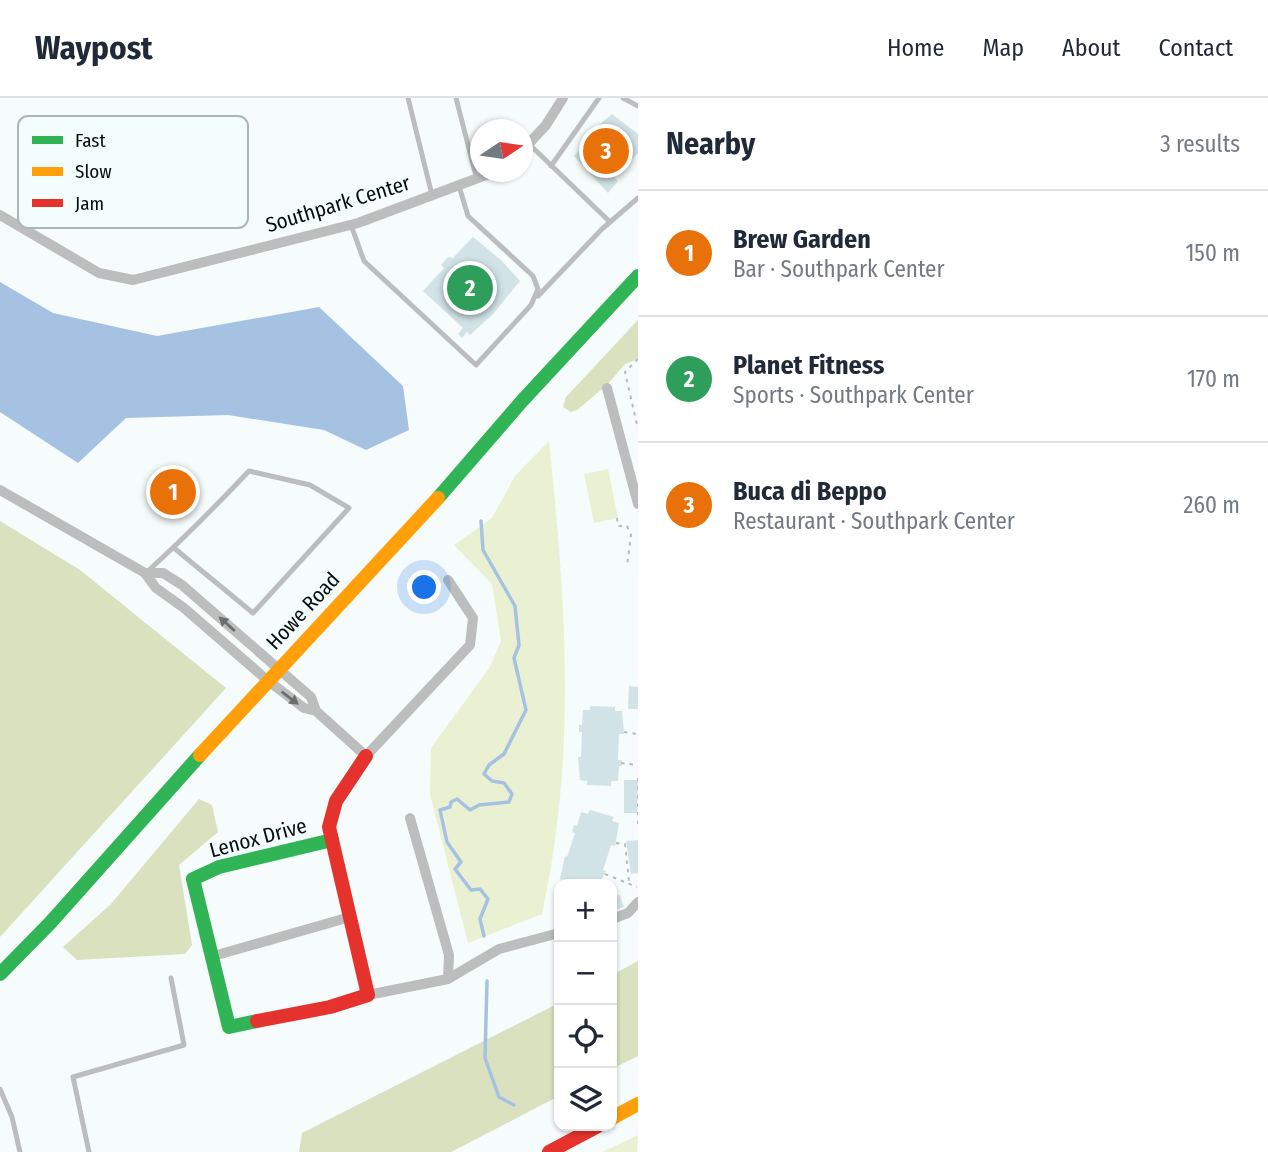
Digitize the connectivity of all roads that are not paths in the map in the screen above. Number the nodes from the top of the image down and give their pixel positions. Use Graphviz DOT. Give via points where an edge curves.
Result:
graph roads {
  1 [pos="408,98"];
  2 [pos="456,98"];
  3 [pos="563,98"];
  4 [pos="600,98"];
  5 [pos="623,98"];
  6 [pos="638,106"];
  7 [pos="533,139"];
  8 [pos="470,153"];
  9 [pos="533,153"];
  10 [pos="551,166"];
  11 [pos="471,182"];
  12 [pos="458,186"];
  13 [pos="432,195"];
  14 [pos="638,198"];
  15 [pos="0,215"];
  16 [pos="610,222"];
  17 [pos="351,225"];
  18 [pos="18,226"];
  19 [pos="22,228"];
  20 [pos="638,276"];
  21 [pos="533,302"];
  22 [pos="607,388"];
  23 [pos="634,473"];
  24 [pos="0,490"];
  25 [pos="638,504"];
  26 [pos="174,548"];
  27 [pos="145,573"];
  28 [pos="448,580"];
  29 [pos="278,669"];
  30 [pos="267,681"];
  31 [pos="316,711"];
  32 [pos="366,755"];
  33 [pos="410,818"];
  34 [pos="331,840"];
  35 [pos="638,902"];
  36 [pos="350,917"];
  37 [pos="617,917"];
  38 [pos="554,934"];
  39 [pos="210,957"];
  40 [pos="0,974"];
  41 [pos="171,978"];
  42 [pos="448,979"];
  43 [pos="368,995"];
  44 [pos="0,1089"];
  45 [pos="638,1104"];
  46 [pos="617,1115"];
  47 [pos="589,1131"];
  48 [pos="20,1152"];
  49 [pos="89,1152"];
  50 [pos="549,1152"];
  1 -- 13 [label="lane"];
  2 -- 8 [label="lane"];
  3 -- 7 [label="street"];
  4 -- 10 [label="lane"];
  5 -- 6 [label="lane"];
  9 -- 10 [label="lane"];
  10 -- 16 [label="lane"];
  11 -- 12 [label="street, Southpark Center"];
  12 -- 13 [label="street, Southpark Center"];
  12 -- 21 [label="lane" via="468,216 536,281 538,293"];
  13 -- 17 [label="street, Southpark Center"];
  14 -- 16 [label="lane"];
  15 -- 18 [label="street, Southpark Center"];
  16 -- 21 [label="lane"];
  17 -- 19 [label="street, Southpark Center" via="127,280 99,273"];
  17 -- 21 [label="lane" via="362,259 476,365"];
  20 -- 29 [label="main road, Howe Road"];
  22 -- 23 [label="street"];
  23 -- 25 [label="street"];
  24 -- 27 [label="street"];
  26 -- 26 [label="lane" via="249,471 310,485 349,508 253,613"];
  26 -- 27 [label="lane"];
  29 -- 27 [label="street, one-way" via="182,585 163,573"];
  27 -- 30 [label="street"];
  28 -- 32 [label="street, Lenox Drive" via="473,618 470,645"];
  29 -- 30 [label="main road, Howe Road"];
  29 -- 31 [label="street" via="311,697"];
  30 -- 31 [label="street, one-way" via="304,708"];
  30 -- 40 [label="main road, Howe Road"];
  31 -- 32 [label="street"];
  32 -- 34 [label="main road, Lenox Drive" via="336,801 329,827"];
  33 -- 42 [label="street" via="449,956"];
  34 -- 36 [label="main road, Lenox Drive"];
  34 -- 39 [label="main road, Lenox Drive" via="219,867 192,879"];
  35 -- 37 [label="street"];
  36 -- 39 [label="street"];
  36 -- 43 [label="main road, Lenox Drive"];
  38 -- 42 [label="street, Lenox Drive" via="499,949"];
  39 -- 43 [label="main road, Lenox Drive" via="229,1027"];
  41 -- 49 [label="lane" via="184,1045 73,1077"];
  42 -- 43 [label="street, Lenox Drive"];
  44 -- 48 [label="lane"];
  45 -- 46 [label="main road"];
  47 -- 50 [label="main road"];
}
